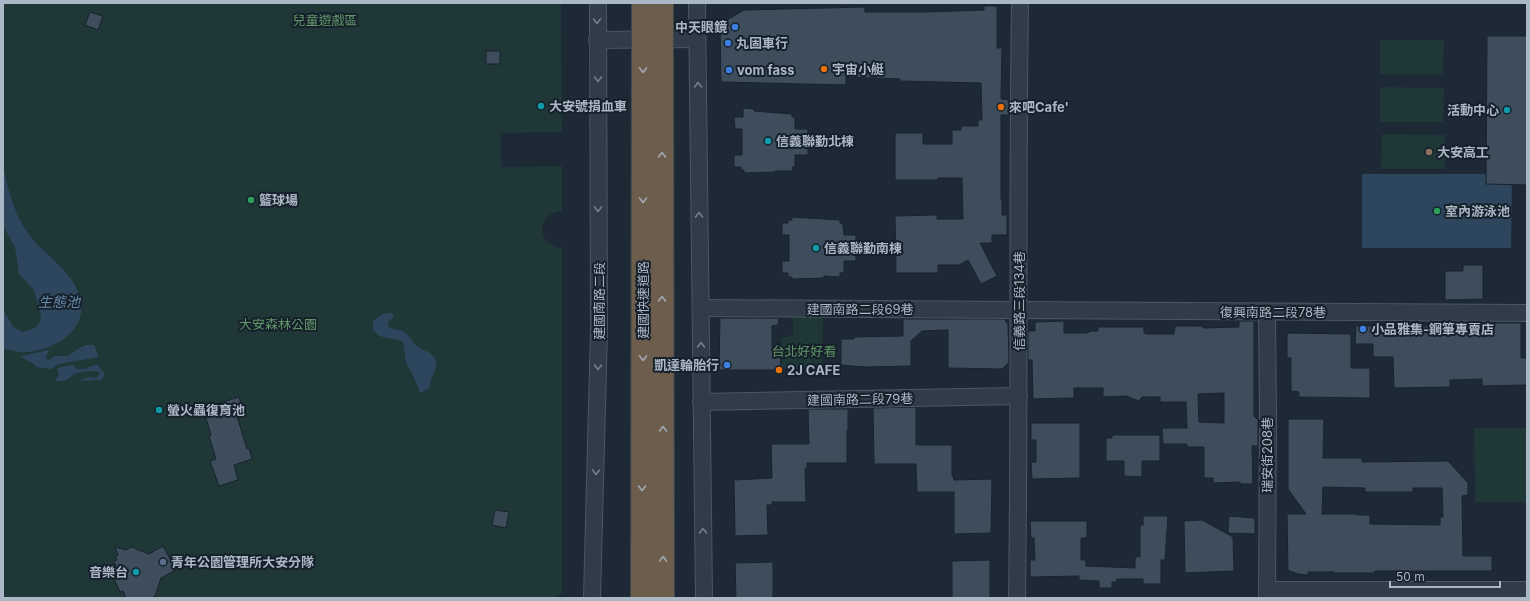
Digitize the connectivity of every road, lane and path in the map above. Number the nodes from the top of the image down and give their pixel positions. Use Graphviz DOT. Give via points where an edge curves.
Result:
graph roads {
  1 [pos="598,3"];
  2 [pos="643,3"];
  3 [pos="662,3"];
  4 [pos="697,3"];
  5 [pos="1020,3"];
  6 [pos="698,39"];
  7 [pos="597,40"];
  8 [pos="701,308"];
  9 [pos="1018,310"];
  10 [pos="1267,312"];
  11 [pos="1527,313"];
  12 [pos="1019,396"];
  13 [pos="701,402"];
  14 [pos="1527,590"];
  15 [pos="1267,594"];
  16 [pos="592,598"];
  17 [pos="642,598"];
  18 [pos="663,598"];
  19 [pos="704,598"];
  20 [pos="1017,598"];
  1 -- 7 [label="street, 建國南路二段, one-way"];
  2 -- 17 [label="highway, 建國快速道路, one-way, bridge"];
  18 -- 3 [label="highway, 建國快速道路, one-way, bridge"];
  4 -- 6 [label="street"];
  5 -- 9 [label="street, 信義路三段134巷"];
  6 -- 7 [label="street"];
  8 -- 6 [label="street, one-way"];
  7 -- 16 [label="street, 建國南路二段, one-way" via="599,329"];
  8 -- 9 [label="street, 建國南路二段69巷"];
  13 -- 8 [label="street, one-way"];
  9 -- 10 [label="street, 復興南路二段78巷"];
  9 -- 12 [label="street, 信義路三段134巷"];
  10 -- 11 [label="street, 復興南路二段78巷"];
  10 -- 15 [label="street, 瑞安街208巷"];
  12 -- 13 [label="street, 建國南路二段79巷"];
  12 -- 20 [label="street, 信義路三段134巷"];
  19 -- 13 [label="street, one-way"];
  14 -- 15 [label="street"];
}
